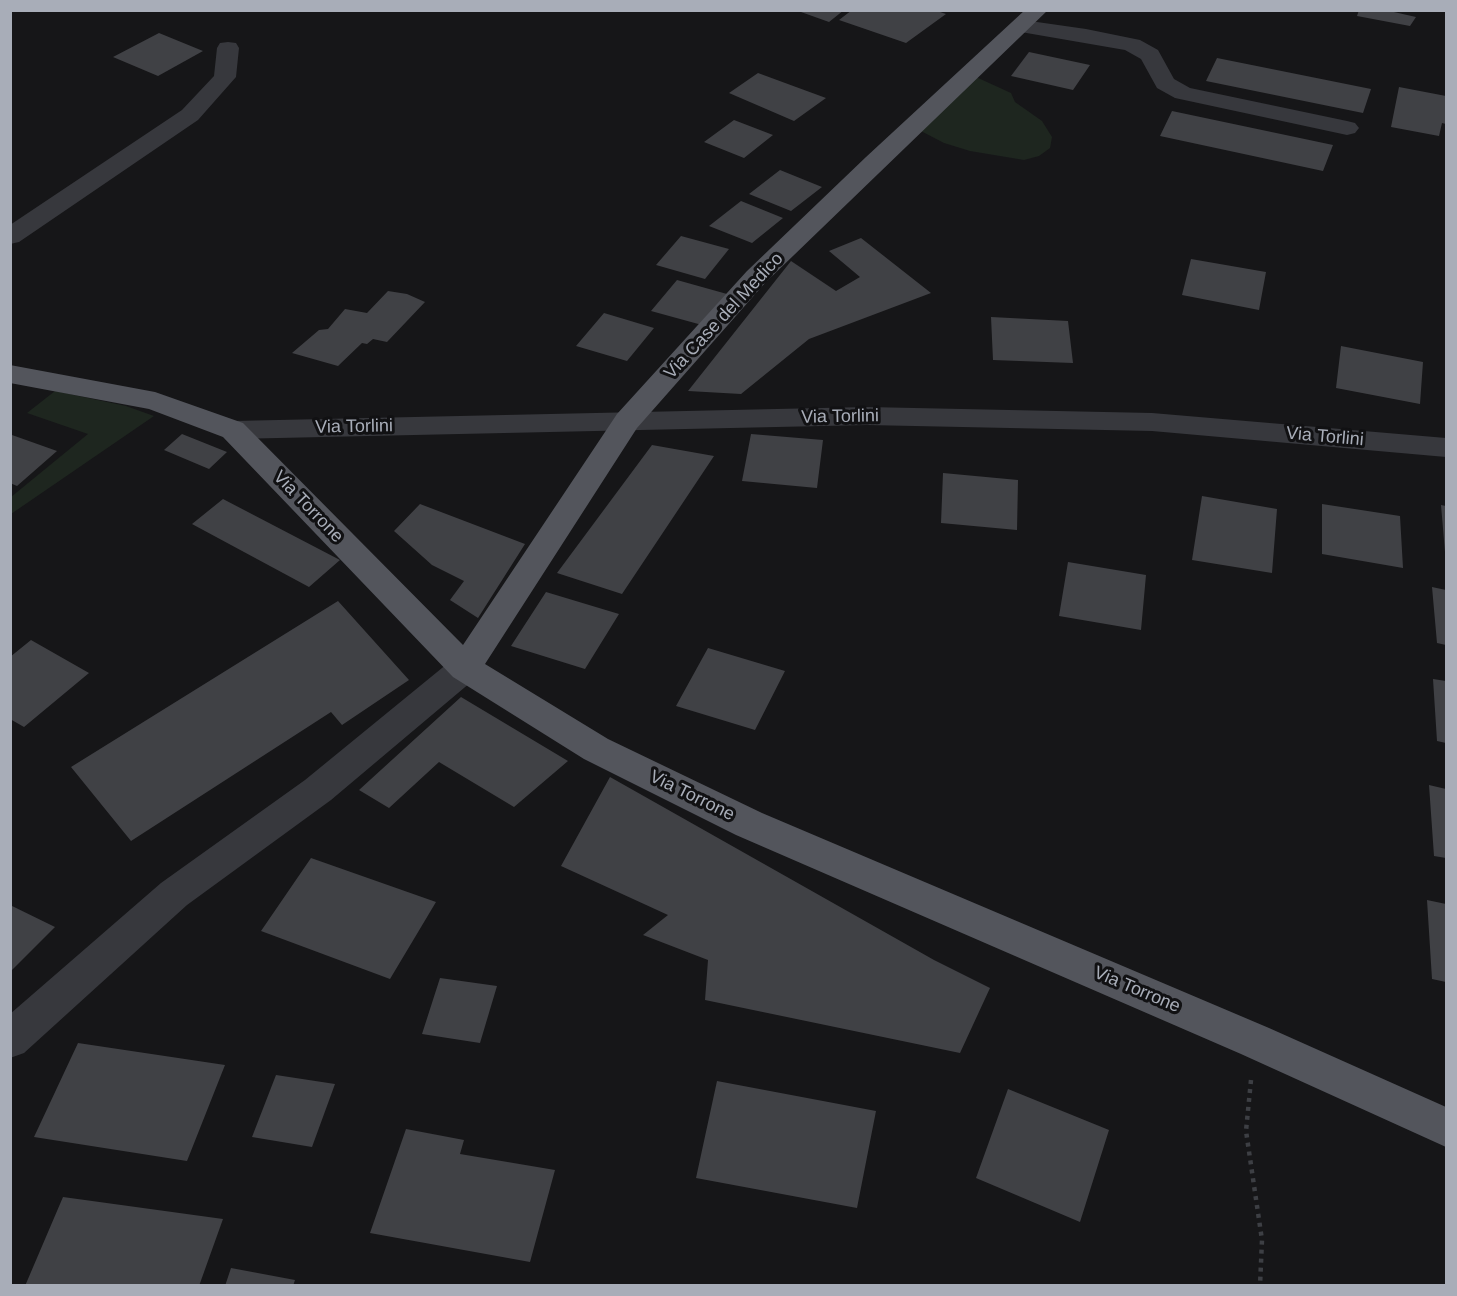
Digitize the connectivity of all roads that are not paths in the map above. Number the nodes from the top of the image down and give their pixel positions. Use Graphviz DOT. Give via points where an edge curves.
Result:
graph roads {
  1 [pos="1030,18"];
  2 [pos="228,48"];
  3 [pos="1347,128"];
  4 [pos="10,237"];
  5 [pos="10,374"];
  6 [pos="627,421"];
  7 [pos="233,430"];
  8 [pos="1446,448"];
  9 [pos="465,668"];
  10 [pos="10,1040"];
  11 [pos="1446,1127"];
  1 -- 3 [label="street" via="1132,45 1150,55 1165,83 1183,93"];
  1 -- 6 [label="main road, Via Case del Medico" via="756,278"];
  2 -- 4 [label="street" via="225,77 190,115"];
  5 -- 7 [label="main road, Via Torrone" via="155,401"];
  6 -- 7 [label="street, Via Torlini"];
  6 -- 8 [label="street, Via Torlini" via="867,416 1152,422"];
  6 -- 9 [label="main road, Via Case del Medico"];
  7 -- 9 [label="main road, Via Torrone"];
  9 -- 10 [label="street" via="318,790 174,894"];
  9 -- 11 [label="main road, Via Torrone" via="596,749 749,824"];
}
